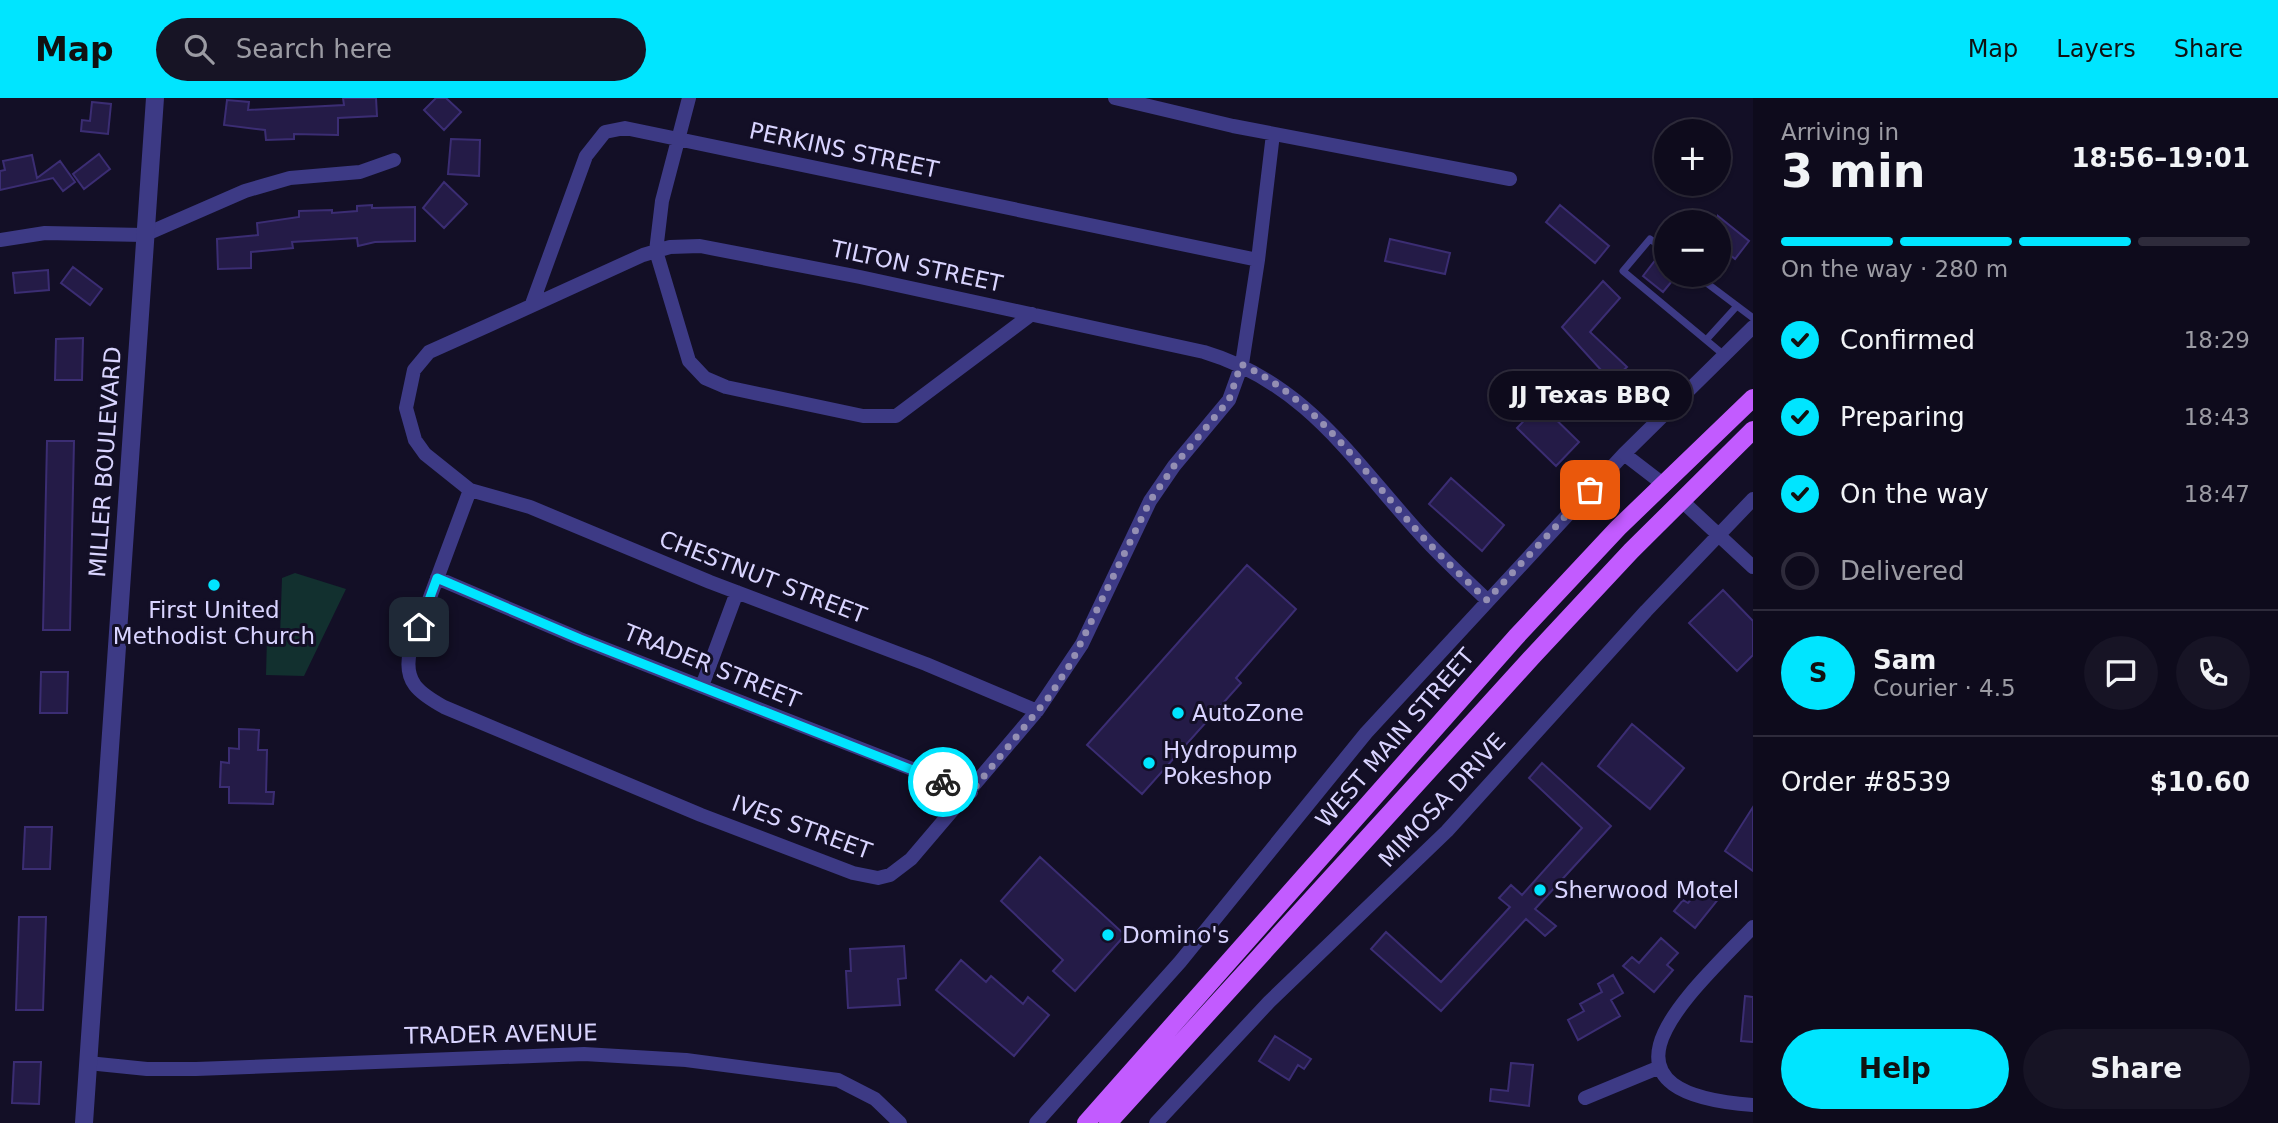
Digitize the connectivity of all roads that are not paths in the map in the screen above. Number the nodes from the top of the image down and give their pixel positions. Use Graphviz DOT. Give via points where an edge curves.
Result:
graph roads {
  1 [pos="155,98"];
  2 [pos="689,98"];
  3 [pos="1115,98"];
  4 [pos="1273,134"];
  5 [pos="680,139"];
  6 [pos="394,160"];
  7 [pos="1510,178"];
  8 [pos="144,235"];
  9 [pos="0,240"];
  10 [pos="1654,242"];
  11 [pos="656,251"];
  12 [pos="1258,260"];
  13 [pos="1712,287"];
  14 [pos="533,304"];
  15 [pos="1737,306"];
  16 [pos="1032,314"];
  17 [pos="1753,318"];
  18 [pos="1753,327"];
  19 [pos="1707,339"];
  20 [pos="1724,355"];
  21 [pos="1241,364"];
  22 [pos="1753,398"];
  23 [pos="1753,430"];
  24 [pos="1624,454"];
  25 [pos="1663,484"];
  26 [pos="470,490"];
  27 [pos="1753,499"];
  28 [pos="1682,501"];
  29 [pos="1718,534"];
  30 [pos="1753,567"];
  31 [pos="437,578"];
  32 [pos="737,592"];
  33 [pos="1487,600"];
  34 [pos="702,687"];
  35 [pos="1037,711"];
  36 [pos="971,792"];
  37 [pos="1753,927"];
  38 [pos="88,1063"];
  39 [pos="1660,1067"];
  40 [pos="1585,1098"];
  41 [pos="1753,1105"];
  42 [pos="84,1123"];
  43 [pos="900,1123"];
  44 [pos="1036,1123"];
  45 [pos="1086,1123"];
  46 [pos="1108,1123"];
  47 [pos="1156,1123"];
  1 -- 8 [label="street, MILLER BOULEVARD"];
  2 -- 5 [label="street"];
  3 -- 4 [label="street"];
  4 -- 7 [label="street"];
  4 -- 12 [label="street, IVES STREET"];
  5 -- 11 [label="street" via="660,211"];
  5 -- 12 [label="street, PERKINS STREET"];
  5 -- 14 [label="street, PERKINS STREET" via="625,128 605,132 597,139 582,165"];
  6 -- 8 [label="street" via="360,172 290,178 256,188"];
  8 -- 9 [label="street" via="45,233"];
  8 -- 38 [label="street, MILLER BOULEVARD"];
  10 -- 19 [label="lane" via="1650,239 1623,271"];
  11 -- 14 [label="street, TILTON STREET"];
  11 -- 16 [label="street, TILTON STREET" via="700,246"];
  11 -- 16 [label="street" via="689,361 705,378 726,387 863,415 886,418 904,413"];
  12 -- 21 [label="street, IVES STREET"];
  13 -- 15 [label="lane"];
  14 -- 26 [label="street, TILTON STREET" via="438,347 414,370 406,408 415,440 425,454"];
  15 -- 17 [label="lane"];
  15 -- 19 [label="lane"];
  16 -- 21 [label="street, TILTON STREET"];
  18 -- 20 [label="street"];
  19 -- 20 [label="lane"];
  20 -- 24 [label="street"];
  21 -- 33 [label="street, TILTON STREET" via="1279,388 1334,434 1422,536"];
  21 -- 35 [label="street, IVES STREET" via="1229,400 1150,501 1082,644"];
  22 -- 25 [label="main road, WEST MAIN STREET"];
  23 -- 28 [label="main road, WEST MAIN STREET"];
  24 -- 25 [label="street"];
  24 -- 33 [label="street"];
  25 -- 28 [label="main road"];
  25 -- 45 [label="main road, WEST MAIN STREET" via="1516,637"];
  26 -- 31 [label="street, IVES STREET"];
  26 -- 32 [label="street, CHESTNUT STREET" via="530,507"];
  27 -- 29 [label="street, MIMOSA DRIVE"];
  28 -- 29 [label="street"];
  28 -- 46 [label="main road, WEST MAIN STREET" via="1533,656"];
  29 -- 30 [label="street"];
  29 -- 47 [label="street, MIMOSA DRIVE" via="1447,831 1269,1002"];
  31 -- 34 [label="street, TRADER STREET"];
  31 -- 36 [label="street, IVES STREET" via="408,662 409,679 419,692 444,707 690,810 853,873 878,878 911,859"];
  32 -- 34 [label="street"];
  32 -- 35 [label="street, CHESTNUT STREET"];
  33 -- 44 [label="street" via="1366,733 1180,962"];
  34 -- 36 [label="street, TRADER STREET"];
  35 -- 36 [label="street, IVES STREET"];
  37 -- 39 [label="street" via="1677,1011 1659,1039"];
  38 -- 42 [label="street, MILLER BOULEVARD"];
  38 -- 43 [label="street, TRADER AVENUE" via="196,1069 584,1054 686,1060 838,1080 874,1099"];
  39 -- 40 [label="street"];
  39 -- 41 [label="street" via="1662,1075 1690,1094 1714,1102"];
}
